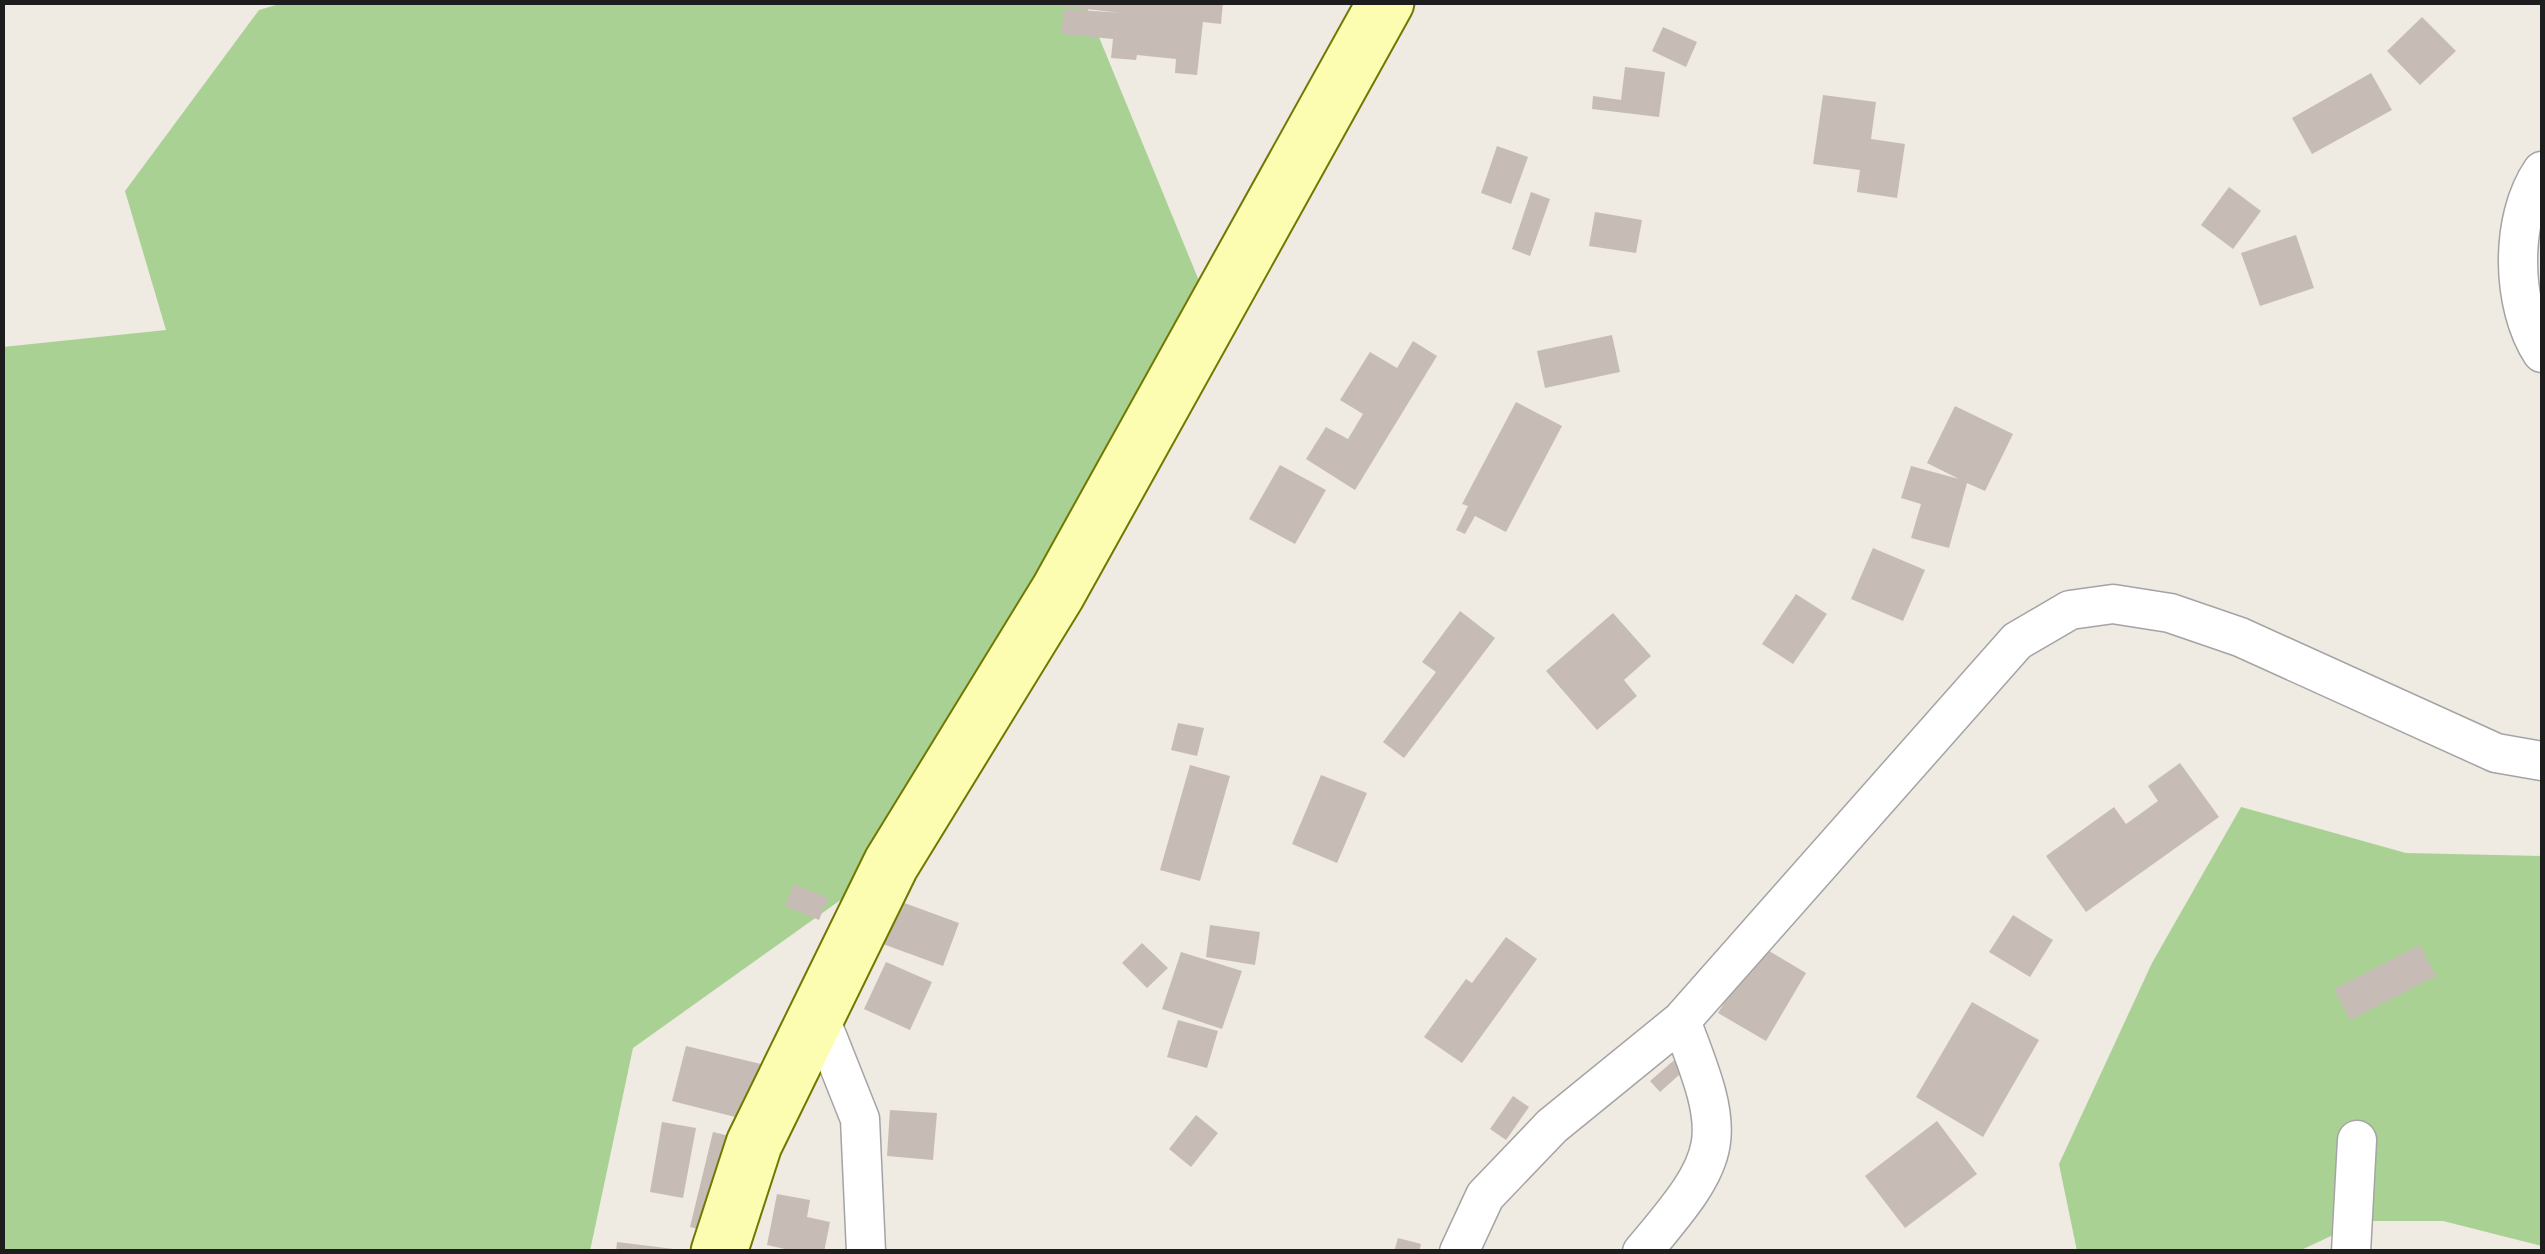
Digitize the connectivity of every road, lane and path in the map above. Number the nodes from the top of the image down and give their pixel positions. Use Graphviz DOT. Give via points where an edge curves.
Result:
graph roads {
  1 [pos="1386,2"];
  2 [pos="2542,172"];
  3 [pos="2542,353"];
  4 [pos="2542,761"];
  5 [pos="819,1016"];
  6 [pos="1680,1021"];
  7 [pos="2358,1140"];
  8 [pos="719,1252"];
  9 [pos="866,1252"];
  10 [pos="1459,1252"];
  11 [pos="1642,1252"];
  12 [pos="2351,1252"];
  1 -- 5 [label="street" via="1058,592 891,864"];
  2 -- 3 [label="street" via="2516,250 2519,286"];
  4 -- 6 [label="street" via="2496,753 2240,637 2170,613 2113,604 2070,610 2017,642"];
  5 -- 8 [label="street" via="754,1144"];
  5 -- 9 [label="street" via="860,1119"];
  6 -- 10 [label="street" via="1552,1126 1485,1196"];
  6 -- 11 [label="street" via="1707,1088 1711,1148 1701,1177"];
  7 -- 12 [label="street"];
}
